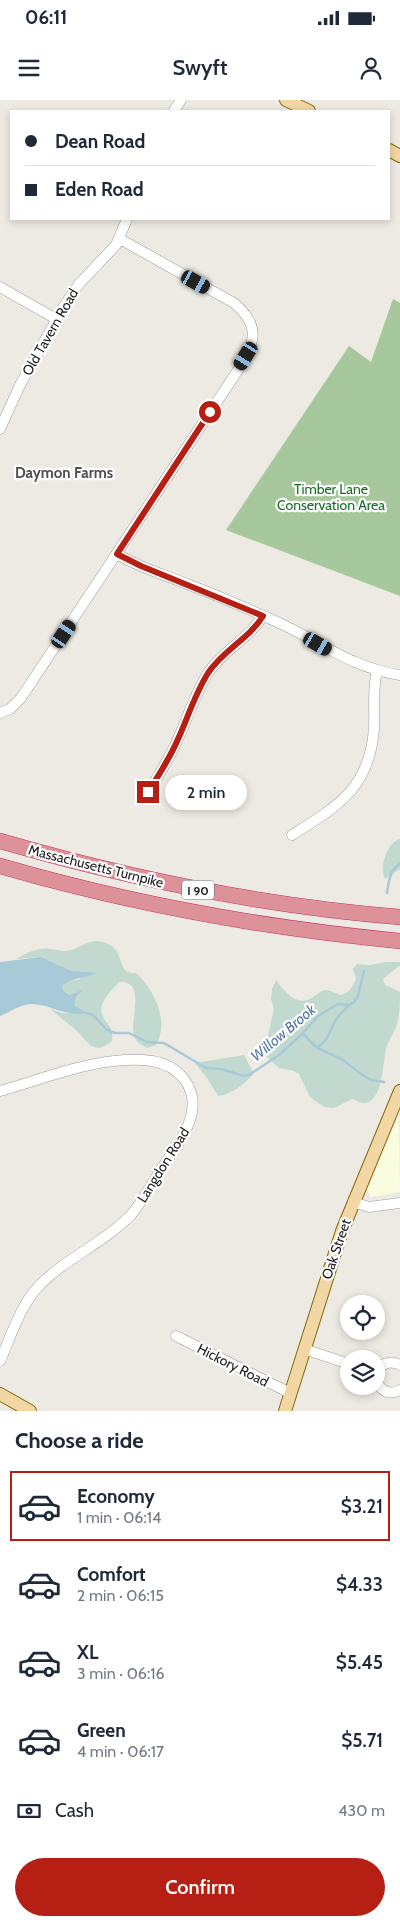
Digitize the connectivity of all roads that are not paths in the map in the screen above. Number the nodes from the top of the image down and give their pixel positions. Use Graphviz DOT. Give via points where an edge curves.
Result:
graph roads {
  1 [pos="286,100"];
  2 [pos="307,110"];
  3 [pos="128,220"];
  4 [pos="120,239"];
  5 [pos="0,287"];
  6 [pos="56,319"];
  7 [pos="0,429"];
  8 [pos="117,554"];
  9 [pos="263,616"];
  10 [pos="377,671"];
  11 [pos="400,676"];
  12 [pos="0,713"];
  13 [pos="148,792"];
  14 [pos="292,835"];
  15 [pos="0,841"];
  16 [pos="0,866"];
  17 [pos="400,917"];
  18 [pos="400,941"];
  19 [pos="0,1091"];
  20 [pos="400,1091"];
  21 [pos="353,1202"];
  22 [pos="400,1203"];
  23 [pos="176,1336"];
  24 [pos="304,1349"];
  25 [pos="0,1361"];
  26 [pos="340,1361"];
  27 [pos="385,1364"];
  28 [pos="400,1365"];
  29 [pos="400,1390"];
  30 [pos="385,1391"];
  31 [pos="290,1393"];
  32 [pos="0,1394"];
  33 [pos="30,1411"];
  34 [pos="285,1411"];
  1 -- 2 [label="main road"];
  3 -- 4 [label="street, Old Tavern Road"];
  4 -- 6 [label="street, Old Tavern Road" via="79,284"];
  4 -- 8 [label="street" via="234,303 250,322 253,341 240,367"];
  5 -- 6 [label="street"];
  6 -- 7 [label="street, Old Tavern Road"];
  8 -- 9 [label="street"];
  8 -- 12 [label="street" via="21,698 10,709"];
  9 -- 10 [label="street" via="346,659"];
  9 -- 13 [label="street" via="207,674 171,754"];
  10 -- 11 [label="street"];
  10 -- 14 [label="street" via="373,693 373,735 364,773 337,804"];
  15 -- 17 [label="highway, Massachusetts Turnpike / I 90" via="196,890 295,906"];
  16 -- 18 [label="highway, Massachusetts Turnpike / I 90" via="196,914 296,930"];
  19 -- 25 [label="street, Langdon Road" via="99,1063 151,1061 180,1074 189,1087 193,1104 190,1121 181,1140 132,1214 37,1287"];
  20 -- 21 [label="main road, Oak Street"];
  21 -- 22 [label="street" via="369,1207"];
  21 -- 24 [label="main road, Oak Street"];
  23 -- 31 [label="street, Hickory Road"];
  24 -- 26 [label="street"];
  24 -- 31 [label="main road, Oak Street"];
  27 -- 28 [label="street"];
  29 -- 30 [label="street"];
  31 -- 34 [label="main road, Oak Street"];
  32 -- 33 [label="main road"];
}
